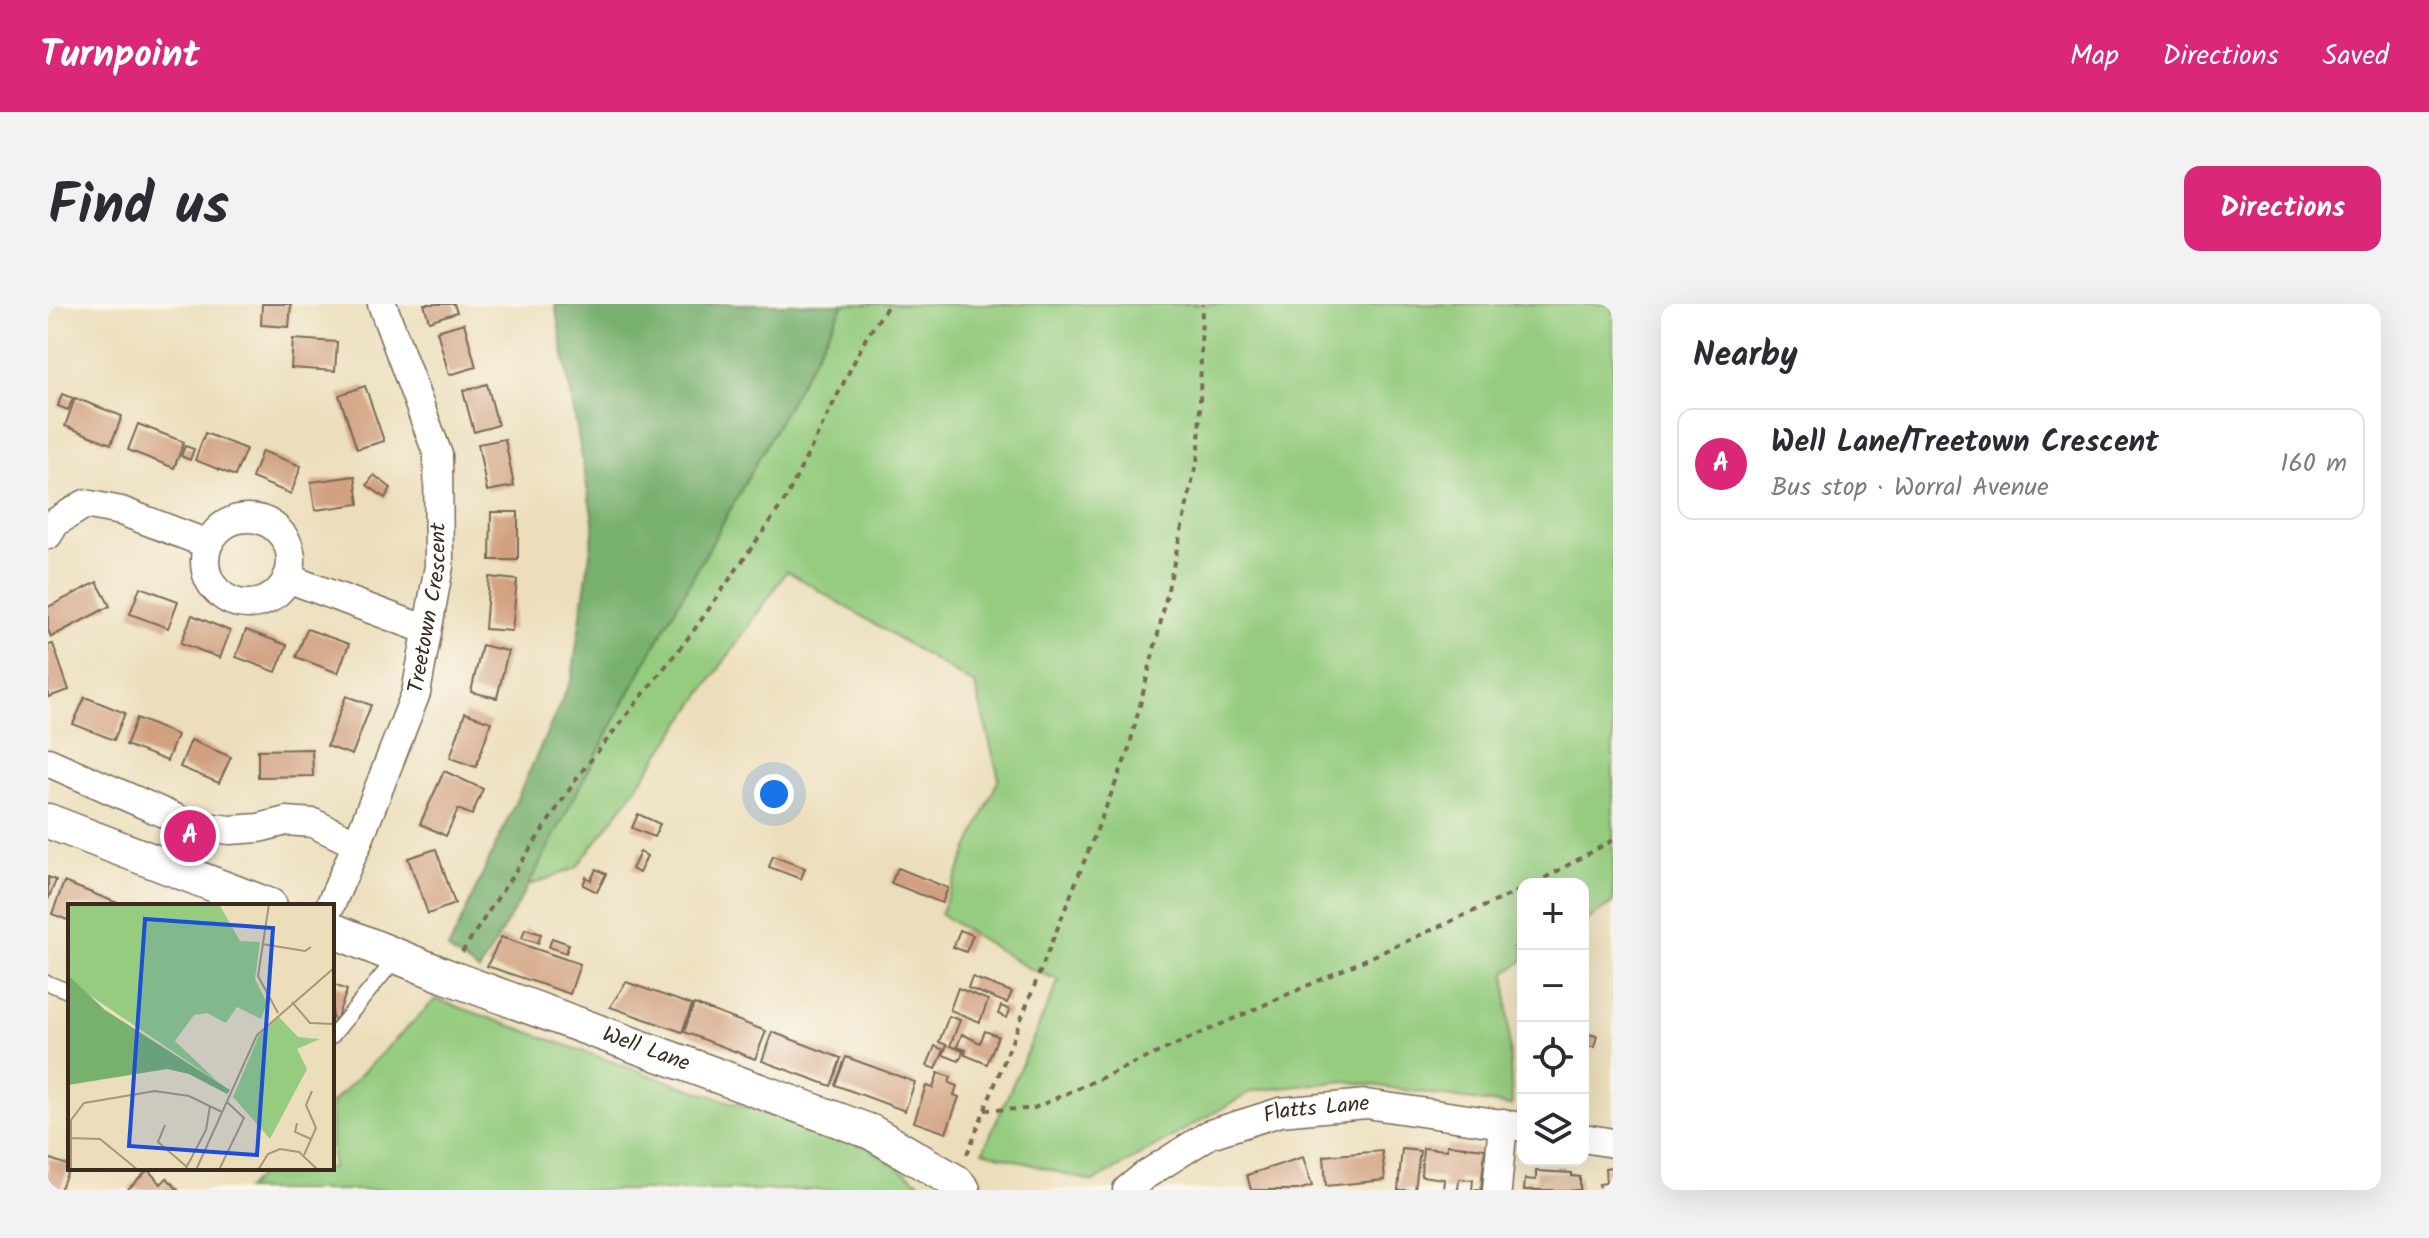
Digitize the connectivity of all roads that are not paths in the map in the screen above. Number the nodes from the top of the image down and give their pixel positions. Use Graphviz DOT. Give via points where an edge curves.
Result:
graph roads {
  1 [pos="382,304"];
  2 [pos="48,535"];
  3 [pos="208,544"];
  4 [pos="287,578"];
  5 [pos="427,630"];
  6 [pos="48,762"];
  7 [pos="48,821"];
  8 [pos="357,844"];
  9 [pos="265,904"];
  10 [pos="331,904"];
  11 [pos="334,931"];
  12 [pos="398,955"];
  13 [pos="48,983"];
  14 [pos="68,991"];
  15 [pos="334,1034"];
  16 [pos="1513,1125"];
  17 [pos="1589,1139"];
  18 [pos="1613,1143"];
  19 [pos="959,1186"];
  20 [pos="1127,1190"];
  21 [pos="1497,1190"];
  1 -- 5 [label="street, Treetown Crescent" via="438,455 439,566"];
  2 -- 3 [label="street" via="56,522 85,504 121,511"];
  3 -- 4 [label="street" via="238,519 264,522 285,539 290,552"];
  3 -- 4 [label="street" via="206,574 213,587 237,603 267,600"];
  4 -- 5 [label="street"];
  5 -- 8 [label="street, Treetown Crescent" via="416,693"];
  6 -- 8 [label="street" via="191,825 230,830 286,821 313,823"];
  7 -- 9 [label="street"];
  8 -- 10 [label="street, Treetown Crescent"];
  11 -- 12 [label="street, Well Lane"];
  12 -- 15 [label="lane"];
  12 -- 19 [label="street, Well Lane" via="871,1132"];
  13 -- 14 [label="lane"];
  16 -- 20 [label="street, Flatts Lane" via="1366,1104 1280,1112 1210,1134"];
  16 -- 21 [label="street"];
  17 -- 18 [label="street"];
}
